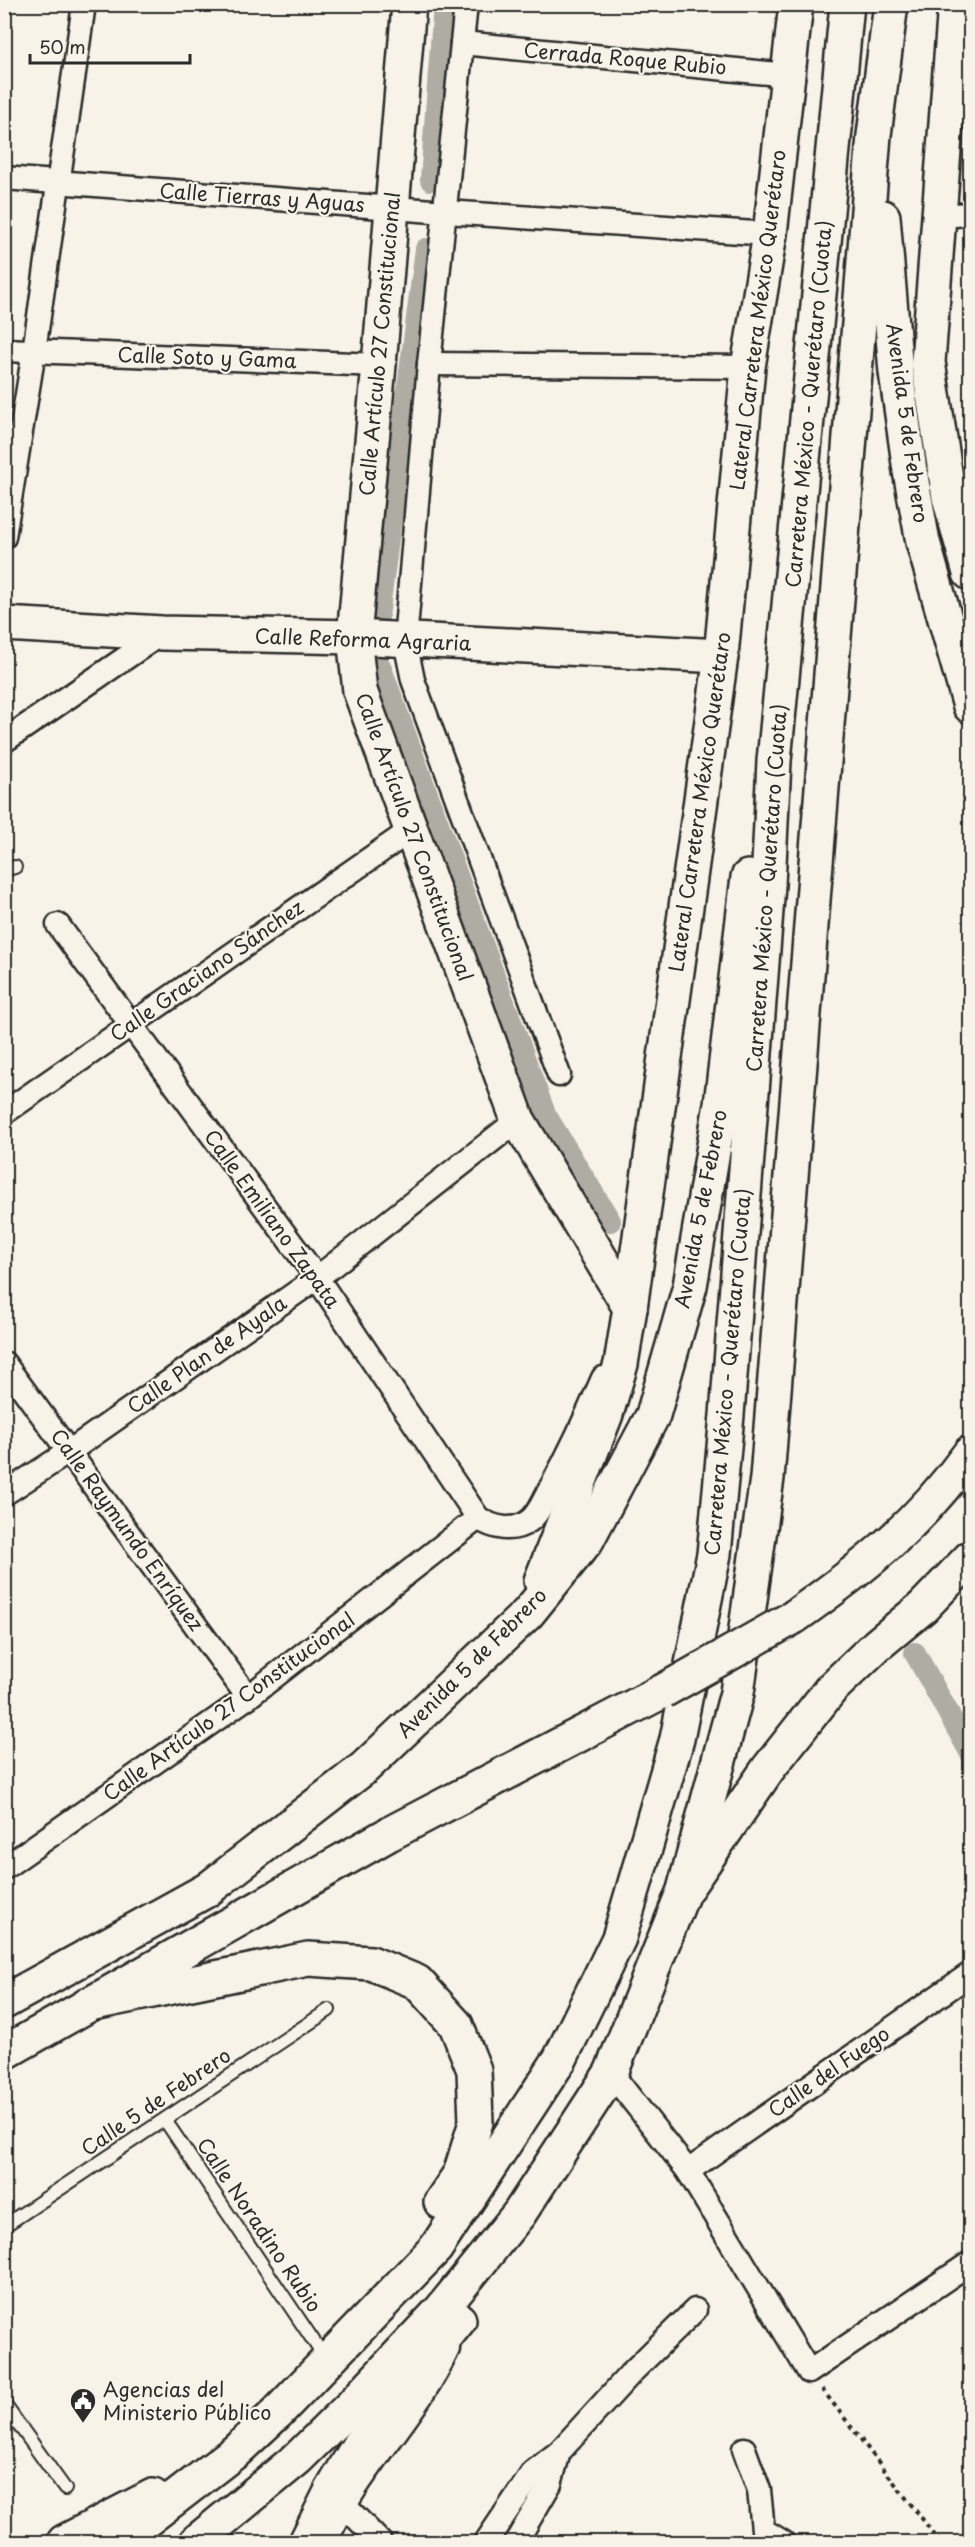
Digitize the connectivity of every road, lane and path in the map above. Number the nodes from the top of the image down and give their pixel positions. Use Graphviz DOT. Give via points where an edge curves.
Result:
graph roads {
  1 [pos="84,4"];
  2 [pos="409,4"];
  3 [pos="466,4"];
  4 [pos="796,4"];
  5 [pos="847,4"];
  6 [pos="891,4"];
  7 [pos="960,15"];
  8 [pos="462,44"];
  9 [pos="788,75"];
  10 [pos="874,135"];
  11 [pos="4,178"];
  12 [pos="57,182"];
  13 [pos="392,208"];
  14 [pos="446,212"];
  15 [pos="970,214"];
  16 [pos="938,216"];
  17 [pos="770,234"];
  18 [pos="4,350"];
  19 [pos="34,351"];
  20 [pos="429,364"];
  21 [pos="380,365"];
  22 [pos="748,367"];
  23 [pos="4,537"];
  24 [pos="970,573"];
  25 [pos="4,624"];
  26 [pos="162,633"];
  27 [pos="354,637"];
  28 [pos="405,641"];
  29 [pos="721,656"];
  30 [pos="970,706"];
  31 [pos="4,741"];
  32 [pos="774,761"];
  33 [pos="411,830"];
  34 [pos="58,925"];
  35 [pos="130,1024"];
  36 [pos="559,1076"];
  37 [pos="4,1113"];
  38 [pos="518,1120"];
  39 [pos="317,1278"];
  40 [pos="630,1308"];
  41 [pos="4,1363"];
  42 [pos="70,1451"];
  43 [pos="970,1453"];
  44 [pos="4,1494"];
  45 [pos="478,1518"];
  46 [pos="970,1558"];
  47 [pos="528,1613"];
  48 [pos="249,1697"];
  49 [pos="4,1868"];
  50 [pos="684,1890"];
  51 [pos="970,1974"];
  52 [pos="4,2002"];
  53 [pos="89,2004"];
  54 [pos="329,2010"];
  55 [pos="4,2053"];
  56 [pos="611,2073"];
  57 [pos="165,2120"];
  58 [pos="688,2171"];
  59 [pos="519,2214"];
  60 [pos="4,2226"];
  61 [pos="970,2263"];
  62 [pos="695,2310"];
  63 [pos="465,2313"];
  64 [pos="321,2352"];
  65 [pos="809,2372"];
  66 [pos="4,2404"];
  67 [pos="276,2413"];
  68 [pos="744,2449"];
  69 [pos="236,2451"];
  70 [pos="559,2452"];
  71 [pos="65,2489"];
  72 [pos="345,2506"];
  73 [pos="756,2536"];
  74 [pos="64,2542"];
  75 [pos="118,2542"];
  76 [pos="196,2542"];
  77 [pos="306,2542"];
  78 [pos="326,2542"];
  79 [pos="381,2542"];
  80 [pos="486,2542"];
  81 [pos="516,2542"];
  82 [pos="783,2542"];
  83 [pos="940,2542"];
  1 -- 12 [label="street"];
  2 -- 13 [label="main road, Calle Artículo 27 Constitucional"];
  3 -- 8 [label="street"];
  4 -- 9 [label="main road, Lateral Carretera México Querétaro"];
  5 -- 32 [label="main road, Carretera México - Querétaro (Cuota)"];
  6 -- 10 [label="main road"];
  7 -- 16 [label="main road"];
  8 -- 9 [label="street, Cerrada Roque Rubio"];
  8 -- 14 [label="street"];
  9 -- 17 [label="main road, Lateral Carretera México Querétaro"];
  10 -- 30 [label="main road, Avenida 5 de Febrero" via="896,372 910,471 923,542"];
  10 -- 50 [label="main road" via="767,1478 737,1693"];
  11 -- 12 [label="street, Calle Tierras y Aguas"];
  12 -- 13 [label="street, Calle Tierras y Aguas"];
  12 -- 19 [label="street"];
  13 -- 14 [label="street, Calle Tierras y Aguas"];
  13 -- 21 [label="main road, Calle Artículo 27 Constitucional"];
  14 -- 17 [label="street, Calle Tierras y Aguas"];
  14 -- 20 [label="street"];
  15 -- 16 [label="street"];
  16 -- 24 [label="main road" via="928,362 949,497"];
  17 -- 22 [label="main road, Lateral Carretera México Querétaro"];
  18 -- 19 [label="street, Calle Soto y Gama"];
  19 -- 21 [label="street, Calle Soto y Gama"];
  19 -- 23 [label="street"];
  20 -- 22 [label="street"];
  20 -- 28 [label="street"];
  21 -- 27 [label="main road, Calle Artículo 27 Constitucional"];
  22 -- 29 [label="main road, Lateral Carretera México Querétaro"];
  25 -- 26 [label="main road, Calle Reforma Agraria"];
  26 -- 27 [label="main road, Calle Reforma Agraria"];
  26 -- 31 [label="street"];
  27 -- 28 [label="main road, Calle Reforma Agraria"];
  27 -- 33 [label="main road, Calle Artículo 27 Constitucional" via="360,691"];
  28 -- 29 [label="main road, Calle Reforma Agraria"];
  28 -- 36 [label="street" via="413,680"];
  29 -- 40 [label="main road, Lateral Carretera México Querétaro"];
  32 -- 47 [label="main road, Avenida 5 de Febrero" via="747,884 721,1104 684,1308 652,1415 587,1540"];
  32 -- 67 [label="main road, Carretera México - Querétaro (Cuota)" via="768,885 714,1554 677,1739 619,1938 560,2059 436,2248"];
  33 -- 35 [label="street, Calle Graciano Sánchez"];
  33 -- 38 [label="main road, Calle Artículo 27 Constitucional"];
  34 -- 35 [label="street, Calle Emiliano Zapata"];
  35 -- 37 [label="street, Calle Graciano Sánchez"];
  35 -- 39 [label="street, Calle Emiliano Zapata"];
  38 -- 39 [label="street, Calle Plan de Ayala"];
  38 -- 40 [label="main road, Calle Artículo 27 Constitucional"];
  39 -- 42 [label="street, Calle Plan de Ayala"];
  39 -- 45 [label="street, Calle Emiliano Zapata"];
  40 -- 45 [label="street, Lateral Carretera México Querétaro" via="591,1407 536,1514 529,1522 509,1528"];
  40 -- 47 [label="main road" via="621,1364 606,1414"];
  41 -- 42 [label="street, Calle Raymundo Enríquez"];
  42 -- 44 [label="street, Calle Plan de Ayala"];
  42 -- 48 [label="street, Calle Raymundo Enríquez"];
  43 -- 53 [label="main road, bridge" via="944,1490 884,1550 794,1617 663,1691 389,1834"];
  45 -- 48 [label="street, Calle Artículo 27 Constitucional"];
  46 -- 50 [label="main road" via="923,1607 831,1689 768,1769"];
  47 -- 52 [label="main road, Avenida 5 de Febrero" via="364,1768 207,1890"];
  48 -- 49 [label="street, Calle Artículo 27 Constitucional"];
  50 -- 56 [label="main road"];
  51 -- 58 [label="street, Calle del Fuego"];
  53 -- 55 [label="main road"];
  53 -- 64 [label="main road" via="308,1959 370,1963 417,1982 456,2025 474,2070 476,2122 460,2174 407,2255"];
  54 -- 57 [label="lane, Calle 5 de Febrero"];
  56 -- 58 [label="street"];
  56 -- 59 [label="main road"];
  57 -- 60 [label="lane, Calle 5 de Febrero"];
  57 -- 64 [label="lane, Calle Noradino Rubio"];
  58 -- 65 [label="street"];
  59 -- 63 [label="main road"];
  59 -- 76 [label="main road" via="441,2310 351,2406 298,2458"];
  61 -- 65 [label="street"];
  62 -- 70 [label="street"];
  63 -- 72 [label="street" via="434,2379"];
  63 -- 77 [label="main road" via="360,2443"];
  64 -- 67 [label="main road"];
  65 -- 83 [label="path"];
  66 -- 71 [label="lane"];
  67 -- 69 [label="main road, Carretera México - Querétaro (Cuota)"];
  68 -- 73 [label="street" via="759,2490"];
  69 -- 74 [label="main road"];
  69 -- 75 [label="main road, Carretera México - Querétaro (Cuota)"];
  70 -- 80 [label="street" via="526,2479"];
  70 -- 81 [label="street" via="550,2484"];
  72 -- 78 [label="street"];
  72 -- 79 [label="street"];
  73 -- 82 [label="street"];
}
